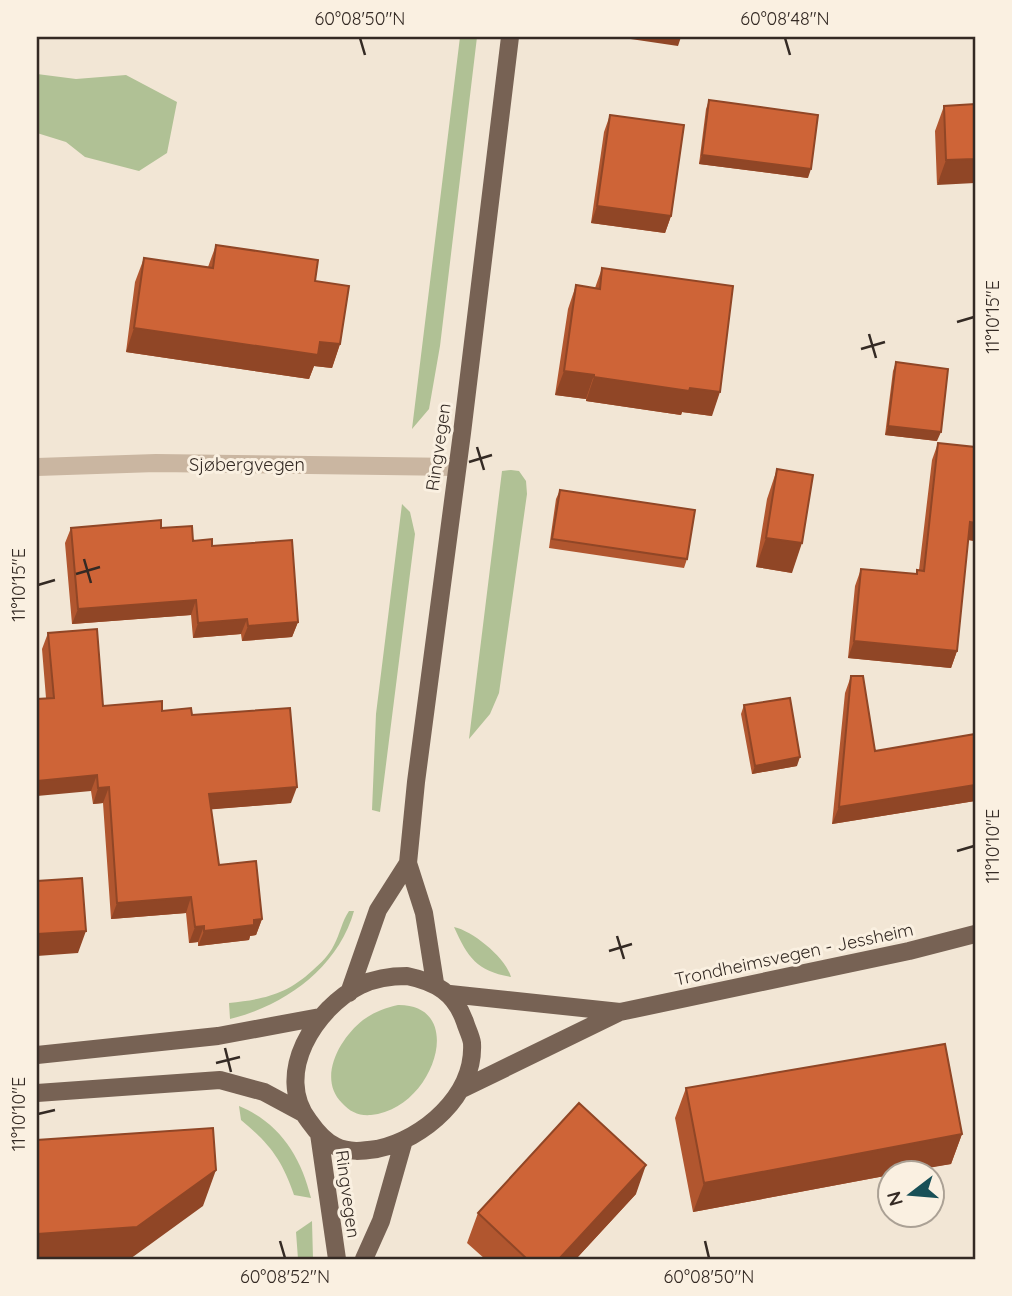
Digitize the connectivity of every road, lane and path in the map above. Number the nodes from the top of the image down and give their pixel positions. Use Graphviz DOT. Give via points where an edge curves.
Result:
graph roads {
  1 [pos="510,37"];
  2 [pos="37,467"];
  3 [pos="457,467"];
  4 [pos="408,863"];
  5 [pos="975,934"];
  6 [pos="435,984"];
  7 [pos="349,993"];
  8 [pos="450,994"];
  9 [pos="620,1012"];
  10 [pos="320,1017"];
  11 [pos="37,1055"];
  12 [pos="460,1090"];
  13 [pos="37,1093"];
  14 [pos="303,1113"];
  15 [pos="319,1134"];
  16 [pos="404,1140"];
  17 [pos="337,1259"];
  18 [pos="364,1259"];
  1 -- 3 [label="main road, Ringvegen"];
  2 -- 3 [label="street, Sjøbergvegen" via="156,463"];
  3 -- 4 [label="main road, Ringvegen"];
  4 -- 6 [label="main road, Ringvegen" via="424,912"];
  4 -- 7 [label="main road, Ringvegen" via="378,910"];
  5 -- 9 [label="main road, Trondheimsvegen - Jessheim"];
  6 -- 7 [label="main road" via="407,976 387,977"];
  6 -- 8 [label="main road"];
  7 -- 10 [label="main road"];
  8 -- 9 [label="main road, Trondheimsvegen - Jessheim"];
  8 -- 12 [label="main road" via="472,1042"];
  9 -- 12 [label="main road, Trondheimsvegen - Jessheim"];
  10 -- 11 [label="main road" via="218,1036"];
  10 -- 14 [label="main road" via="298,1063 296,1091"];
  12 -- 16 [label="main road" via="448,1107"];
  13 -- 14 [label="main road" via="220,1080 264,1092"];
  14 -- 15 [label="main road"];
  15 -- 16 [label="main road" via="336,1147 359,1152"];
  15 -- 17 [label="main road, Ringvegen"];
  16 -- 18 [label="main road, Ringvegen" via="381,1222"];
}
